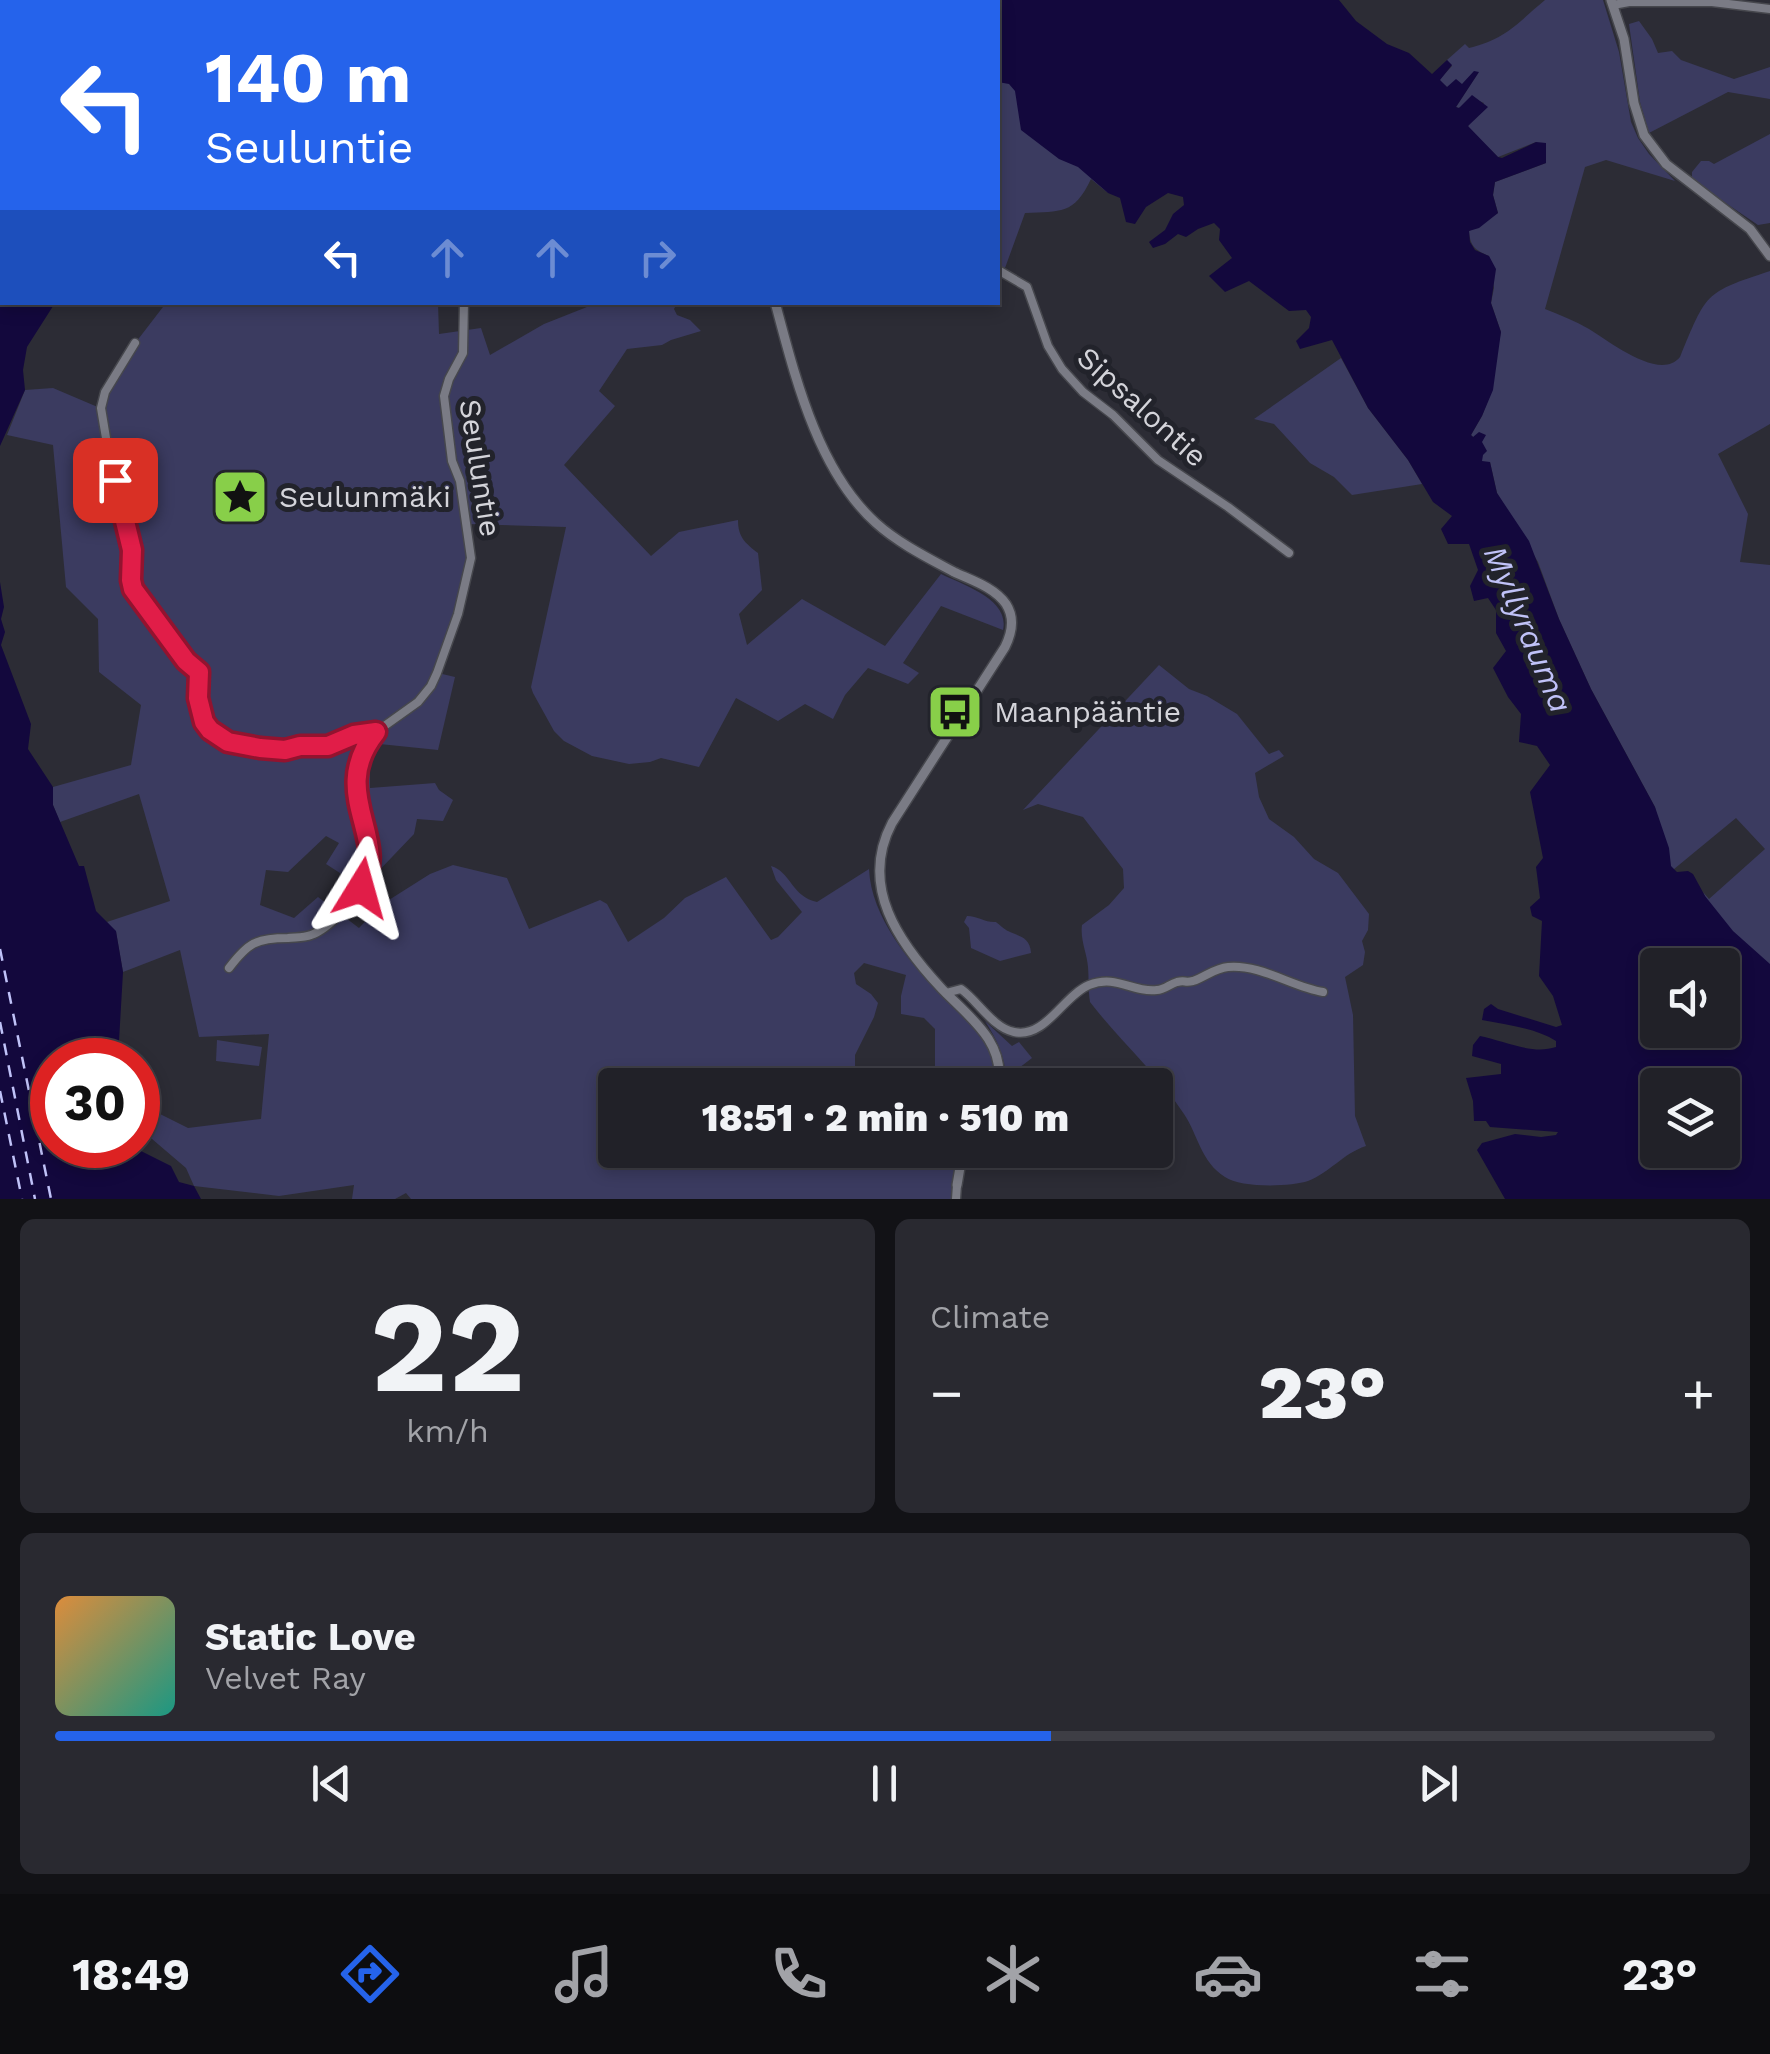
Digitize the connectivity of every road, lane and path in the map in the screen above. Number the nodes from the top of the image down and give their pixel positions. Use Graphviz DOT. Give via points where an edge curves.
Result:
graph roads {
  1 [pos="1612,3"];
  2 [pos="1770,8"];
  3 [pos="1770,256"];
  4 [pos="1000,271"];
  5 [pos="464,305"];
  6 [pos="776,305"];
  7 [pos="135,343"];
  8 [pos="1289,553"];
  9 [pos="376,732"];
  10 [pos="229,968"];
  11 [pos="946,992"];
  12 [pos="1323,992"];
  13 [pos="999,1068"];
  14 [pos="960,1168"];
  15 [pos="958,1186"];
  16 [pos="956,1199"];
  1 -- 2 [label="street"];
  1 -- 3 [label="street" via="1644,135 1666,164 1750,229"];
  4 -- 8 [label="street, Sipsalontie" via="1027,287 1048,346 1083,392 1158,460"];
  5 -- 9 [label="street, Seuluntie" via="463,354 444,396 470,543 468,575 431,686"];
  6 -- 11 [label="street" via="804,404 852,495 880,526 990,590 1010,614 1006,648 892,822 880,852 888,912"];
  7 -- 9 [label="street, Seuluntie" via="105,392 101,418 132,550 133,589 199,672 204,722 228,742 275,750 328,746"];
  9 -- 10 [label="street" via="356,777 368,878 321,930 255,942"];
  11 -- 12 [label="street" via="965,992 1020,1033 1041,1026 1079,990 1102,981 1158,990 1233,966"];
  11 -- 13 [label="street" via="991,1042"];
  14 -- 15 [label="street"];
  15 -- 16 [label="street"];
}
